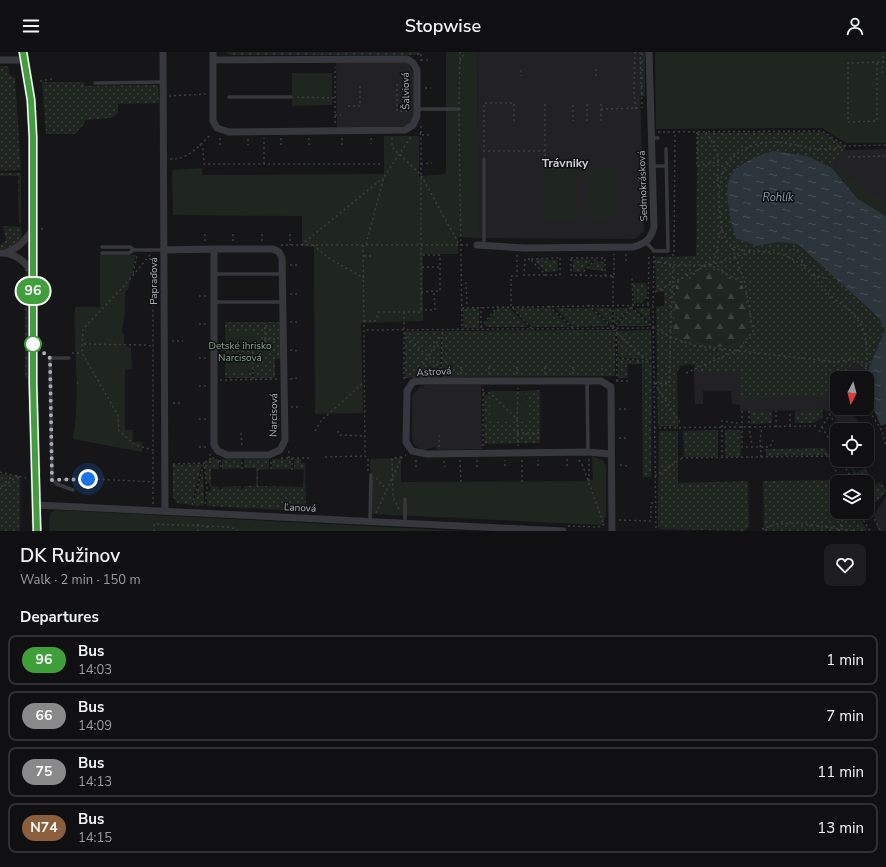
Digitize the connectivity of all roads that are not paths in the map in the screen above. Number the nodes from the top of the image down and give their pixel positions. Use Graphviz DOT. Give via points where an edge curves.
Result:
graph roads {
  1 [pos="164,52"];
  2 [pos="213,52"];
  3 [pos="649,52"];
  4 [pos="24,56"];
  5 [pos="0,60"];
  6 [pos="213,60"];
  7 [pos="164,82"];
  8 [pos="95,83"];
  9 [pos="229,97"];
  10 [pos="291,97"];
  11 [pos="417,109"];
  12 [pos="459,109"];
  13 [pos="666,149"];
  14 [pos="484,159"];
  15 [pos="652,166"];
  16 [pos="666,166"];
  17 [pos="37,229"];
  18 [pos="646,242"];
  19 [pos="480,245"];
  20 [pos="102,247"];
  21 [pos="214,249"];
  22 [pos="136,250"];
  23 [pos="164,250"];
  24 [pos="3,253"];
  25 [pos="102,253"];
  26 [pos="33,273"];
  27 [pos="214,274"];
  28 [pos="282,274"];
  29 [pos="212,299"];
  30 [pos="282,302"];
  31 [pos="69,358"];
  32 [pos="587,381"];
  33 [pos="588,453"];
  34 [pos="612,454"];
  35 [pos="371,475"];
  36 [pos="73,490"];
  37 [pos="405,498"];
  38 [pos="37,505"];
  39 [pos="165,511"];
  40 [pos="372,519"];
  41 [pos="405,523"];
  42 [pos="562,528"];
  43 [pos="37,531"];
  44 [pos="612,531"];
  1 -- 7 [label="street, Papraďová"];
  2 -- 6 [label="street"];
  3 -- 15 [label="street, Sedmokrásková" via="650,108 654,136"];
  4 -- 5 [label="street"];
  4 -- 17 [label="main road" via="32,115"];
  6 -- 11 [label="street, Šalviová" via="407,59 418,70"];
  6 -- 11 [label="street, Šalviová" via="213,121 217,128 229,132 405,130 413,125"];
  7 -- 8 [label="lane"];
  7 -- 23 [label="street, Papraďová"];
  9 -- 10 [label="lane"];
  11 -- 12 [label="lane"];
  13 -- 16 [label="lane"];
  14 -- 19 [label="lane"];
  15 -- 16 [label="lane"];
  15 -- 18 [label="street, Sedmokrásková" via="654,227"];
  16 -- 18 [label="lane" via="668,251 654,251"];
  17 -- 24 [label="street" via="16,249"];
  17 -- 26 [label="main road"];
  18 -- 19 [label="street" via="633,247"];
  20 -- 22 [label="lane" via="130,247"];
  21 -- 23 [label="street, Narcisová"];
  21 -- 27 [label="street, Narcisová"];
  21 -- 28 [label="street, Narcisová" via="273,249 280,252"];
  22 -- 23 [label="lane"];
  22 -- 25 [label="lane" via="129,253"];
  23 -- 39 [label="street, Papraďová"];
  24 -- 26 [label="street" via="23,260"];
  26 -- 38 [label="main road"];
  27 -- 28 [label="lane"];
  27 -- 29 [label="street, Narcisová"];
  28 -- 30 [label="street, Narcisová"];
  29 -- 30 [label="lane"];
  29 -- 30 [label="street, Narcisová" via="214,445 227,456 242,457 269,455 280,450 285,440"];
  31 -- 36 [label="lane" via="50,358 52,480"];
  32 -- 33 [label="lane"];
  32 -- 33 [label="street, Astrová" via="517,379 413,382 407,391 406,442 412,451 439,454"];
  32 -- 34 [label="street, Astrová" via="601,381 612,387"];
  33 -- 34 [label="street, Astrová"];
  34 -- 44 [label="street, Astrová"];
  35 -- 40 [label="lane"];
  37 -- 41 [label="lane"];
  38 -- 39 [label="street, Ľanová"];
  38 -- 43 [label="main road"];
  39 -- 40 [label="street, Ľanová"];
  40 -- 41 [label="street, Ľanová"];
  41 -- 42 [label="street, Ľanová"];
}
